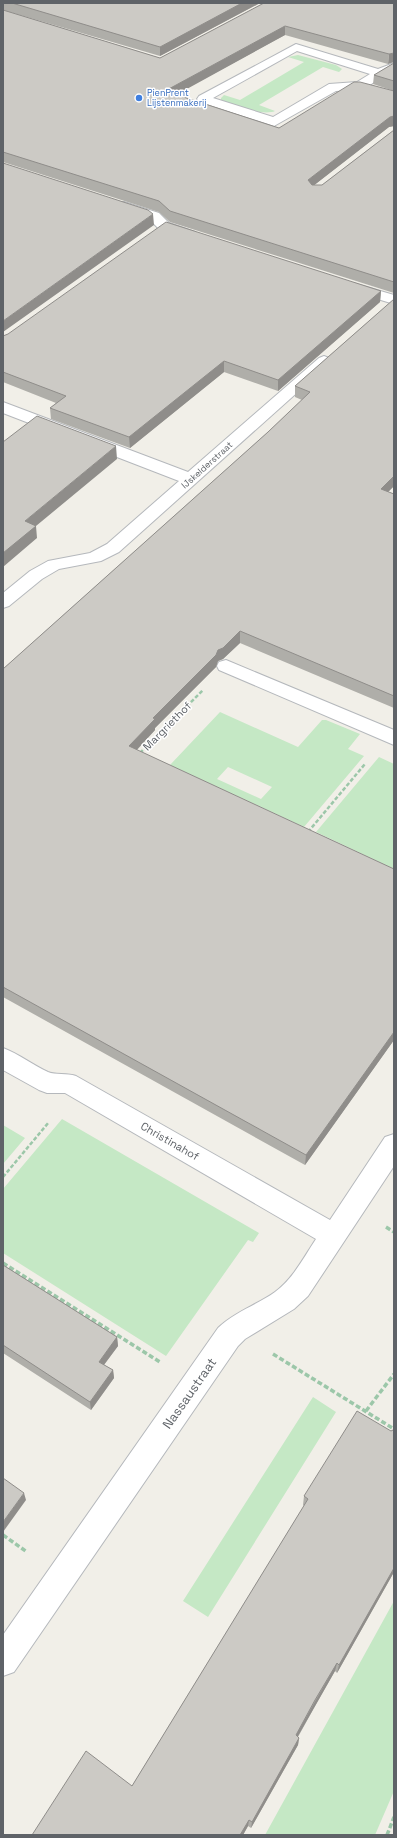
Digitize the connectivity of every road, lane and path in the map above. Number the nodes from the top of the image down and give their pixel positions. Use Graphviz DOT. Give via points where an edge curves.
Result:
graph roads {
  1 [pos="394,67"];
  2 [pos="379,73"];
  3 [pos="360,86"];
  4 [pos="373,90"];
  5 [pos="110,202"];
  6 [pos="164,226"];
  7 [pos="151,235"];
  8 [pos="200,238"];
  9 [pos="341,283"];
  10 [pos="390,303"];
  11 [pos="334,352"];
  12 [pos="3,408"];
  13 [pos="190,480"];
  14 [pos="3,602"];
  15 [pos="226,666"];
  16 [pos="391,737"];
  17 [pos="138,756"];
  18 [pos="306,835"];
  19 [pos="3,1058"];
  20 [pos="78,1088"];
  21 [pos="394,1145"];
  22 [pos="3,1177"];
  23 [pos="333,1235"];
  24 [pos="3,1263"];
  25 [pos="235,1330"];
  26 [pos="394,1374"];
  27 [pos="194,1384"];
  28 [pos="366,1411"];
  29 [pos="394,1429"];
  30 [pos="3,1661"];
  31 [pos="394,1817"];
  32 [pos="387,1835"];
  1 -- 2 [label="street"];
  2 -- 3 [label="street"];
  2 -- 3 [label="street" via="296,47 203,99 274,122 332,87"];
  3 -- 4 [label="street"];
  5 -- 6 [label="street" via="154,216"];
  6 -- 7 [label="street"];
  6 -- 8 [label="street"];
  9 -- 10 [label="street"];
  11 -- 13 [label="street, IJskelderstraat"];
  12 -- 13 [label="street"];
  13 -- 14 [label="street, IJskelderstraat" via="113,548 95,557 54,565 36,575"];
  15 -- 16 [label="street"];
  15 -- 17 [label="path, Margriethof"];
  16 -- 18 [label="path"];
  19 -- 20 [label="street, Christinahof" via="47,1083 68,1082"];
  20 -- 22 [label="path"];
  20 -- 23 [label="street, Christinahof"];
  21 -- 23 [label="street, Nassaustraat"];
  23 -- 25 [label="street, Nassaustraat" via="300,1287 285,1300"];
  24 -- 27 [label="path"];
  25 -- 27 [label="street, Nassaustraat"];
  25 -- 28 [label="path"];
  26 -- 28 [label="path"];
  27 -- 30 [label="street, Nassaustraat"];
  28 -- 29 [label="path"];
  31 -- 32 [label="path"];
}
